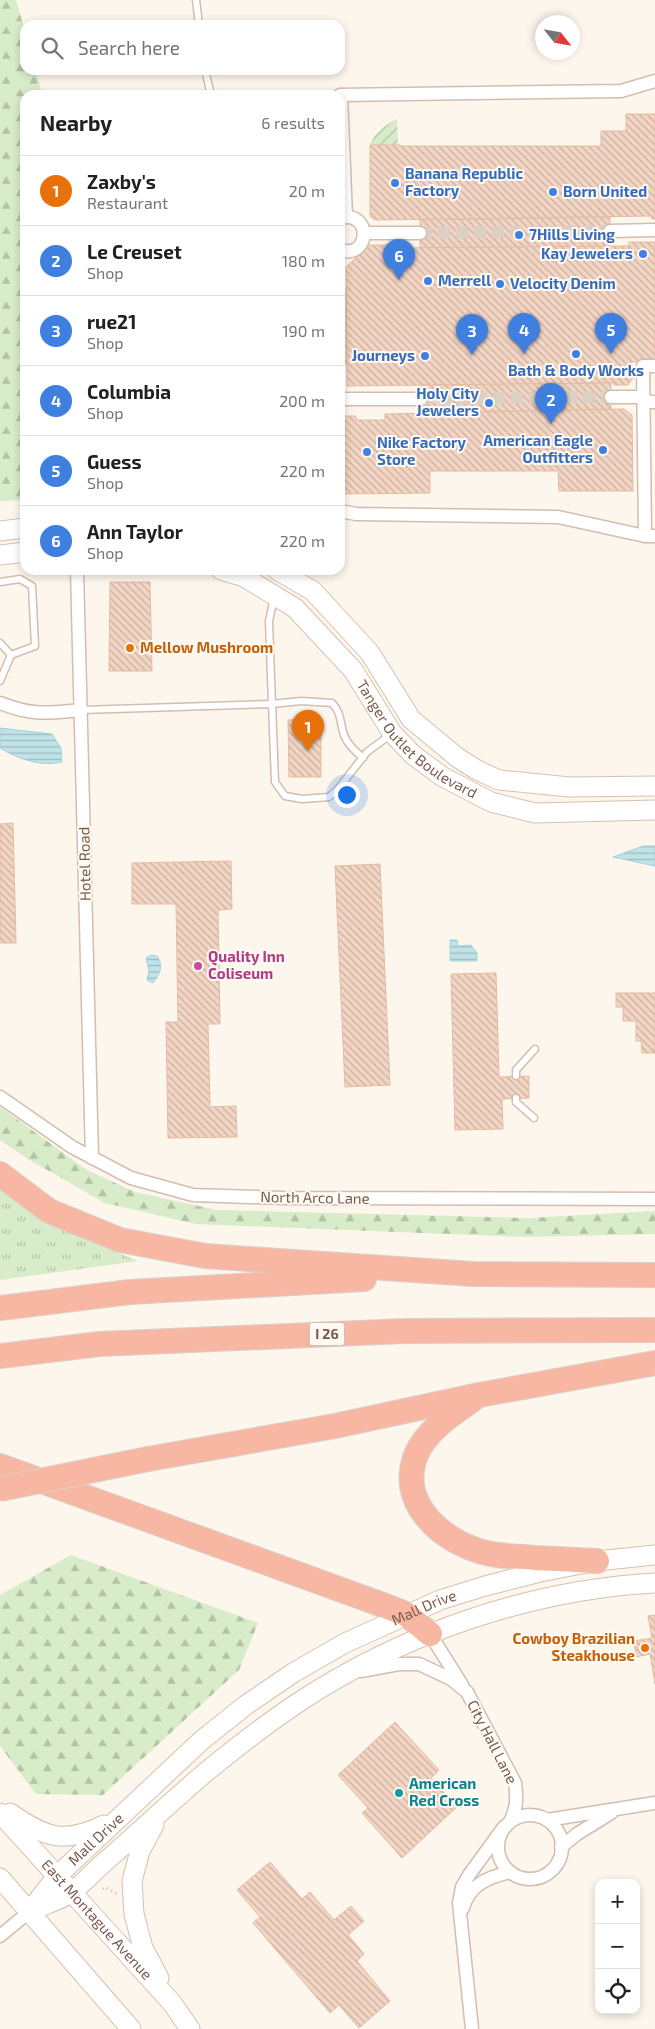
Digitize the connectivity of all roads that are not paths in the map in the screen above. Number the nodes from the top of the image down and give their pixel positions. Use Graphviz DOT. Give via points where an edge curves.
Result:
graph roads {
  1 [pos="196,0"];
  2 [pos="198,20"];
  3 [pos="206,75"];
  4 [pos="655,81"];
  5 [pos="210,90"];
  6 [pos="345,95"];
  7 [pos="345,218"];
  8 [pos="655,230"];
  9 [pos="610,231"];
  10 [pos="364,233"];
  11 [pos="420,233"];
  12 [pos="345,251"];
  13 [pos="655,366"];
  14 [pos="611,397"];
  15 [pos="642,397"];
  16 [pos="345,399"];
  17 [pos="421,399"];
  18 [pos="655,402"];
  19 [pos="345,512"];
  20 [pos="20,529"];
  21 [pos="0,531"];
  22 [pos="650,536"];
  23 [pos="20,553"];
  24 [pos="0,555"];
  25 [pos="77,575"];
  26 [pos="237,575"];
  27 [pos="286,575"];
  28 [pos="0,582"];
  29 [pos="274,595"];
  30 [pos="0,644"];
  31 [pos="10,655"];
  32 [pos="0,681"];
  33 [pos="0,703"];
  34 [pos="272,704"];
  35 [pos="81,710"];
  36 [pos="392,733"];
  37 [pos="363,758"];
  38 [pos="655,786"];
  39 [pos="655,810"];
  40 [pos="535,1049"];
  41 [pos="516,1076"];
  42 [pos="0,1097"];
  43 [pos="516,1098"];
  44 [pos="534,1118"];
  45 [pos="92,1158"];
  46 [pos="0,1174"];
  47 [pos="655,1199"];
  48 [pos="473,1274"];
  49 [pos="655,1275"];
  50 [pos="0,1308"];
  51 [pos="655,1330"];
  52 [pos="0,1356"];
  53 [pos="655,1363"];
  54 [pos="479,1395"];
  55 [pos="0,1466"];
  56 [pos="0,1489"];
  57 [pos="655,1555"];
  58 [pos="597,1561"];
  59 [pos="655,1583"];
  60 [pos="406,1614"];
  61 [pos="430,1634"];
  62 [pos="348,1673"];
  63 [pos="466,1692"];
  64 [pos="655,1804"];
  65 [pos="0,1807"];
  66 [pos="618,1810"];
  67 [pos="162,1811"];
  68 [pos="0,1812"];
  69 [pos="120,1817"];
  70 [pos="547,1820"];
  71 [pos="508,1824"];
  72 [pos="561,1847"];
  73 [pos="510,1872"];
  74 [pos="57,1876"];
  75 [pos="0,1878"];
  76 [pos="72,1892"];
  77 [pos="29,1912"];
  78 [pos="460,1920"];
  79 [pos="0,1936"];
  80 [pos="172,2003"];
  81 [pos="131,2029"];
  82 [pos="190,2029"];
  83 [pos="472,2029"];
  1 -- 2 [label="lane"];
  3 -- 5 [label="lane"];
  4 -- 6 [label="street" via="621,91"];
  7 -- 10 [label="street" via="358,221"];
  8 -- 9 [label="street"];
  10 -- 11 [label="street"];
  10 -- 12 [label="street" via="358,247"];
  13 -- 15 [label="street" via="643,366"];
  14 -- 15 [label="street"];
  15 -- 18 [label="street" via="648,402"];
  15 -- 22 [label="street"];
  16 -- 17 [label="street"];
  19 -- 22 [label="street" via="558,517"];
  20 -- 21 [label="street"];
  23 -- 24 [label="street"];
  25 -- 35 [label="street, Hotel Road"];
  26 -- 29 [label="street, Tanger Outlet Boulevard"];
  27 -- 38 [label="street, Tanger Outlet Boulevard" via="313,591 370,653 411,719 477,770 499,780 570,787"];
  28 -- 31 [label="lane" via="20,579 32,586 35,646"];
  29 -- 34 [label="lane" via="268,621"];
  29 -- 36 [label="street, Tanger Outlet Boulevard" via="295,608 353,670"];
  30 -- 31 [label="lane"];
  31 -- 32 [label="lane"];
  33 -- 35 [label="street" via="23,712 41,714"];
  34 -- 35 [label="lane"];
  34 -- 37 [label="lane" via="301,701 332,703 339,710 344,734"];
  34 -- 37 [label="lane" via="275,782 285,796 302,799 329,797"];
  35 -- 45 [label="street, Hotel Road"];
  36 -- 37 [label="lane"];
  36 -- 39 [label="street, Tanger Outlet Boulevard" via="413,755 443,777 491,802 535,813"];
  40 -- 41 [label="lane" via="516,1070"];
  42 -- 45 [label="street, North Arco Lane"];
  43 -- 44 [label="lane" via="516,1102"];
  45 -- 47 [label="street, North Arco Lane" via="131,1178 193,1195"];
  46 -- 48 [label="highway" via="49,1211 120,1240 205,1256"];
  48 -- 49 [label="highway"];
  48 -- 50 [label="highway" via="130,1292"];
  51 -- 52 [label="highway, I 26" via="395,1331 99,1344"];
  53 -- 54 [label="highway"];
  54 -- 56 [label="highway, bridge" via="335,1426"];
  54 -- 58 [label="highway" via="433,1431 416,1456 413,1493 421,1510 441,1532 477,1550 504,1556"];
  55 -- 60 [label="highway"];
  57 -- 58 [label="street, Mall Drive"];
  58 -- 60 [label="street, Mall Drive" via="485,1586"];
  59 -- 61 [label="street, Mall Drive" via="526,1603"];
  60 -- 61 [label="highway"];
  60 -- 69 [label="street, Mall Drive" via="345,1643 246,1704 202,1740"];
  61 -- 62 [label="street, Mall Drive"];
  61 -- 63 [label="street, City Hall Lane"];
  62 -- 63 [label="street, City Hall Lane" via="418,1664 451,1679"];
  62 -- 67 [label="street, Mall Drive" via="297,1703 251,1736"];
  63 -- 71 [label="street, City Hall Lane" via="514,1783 516,1810"];
  64 -- 66 [label="street"];
  65 -- 69 [label="street" via="35,1830 65,1837 80,1836"];
  66 -- 70 [label="street"];
  66 -- 72 [label="street"];
  67 -- 76 [label="street, Mall Drive"];
  67 -- 80 [label="street" via="140,1850 132,1888 134,1914 143,1948"];
  68 -- 74 [label="street, East Montague Avenue"];
  69 -- 74 [label="street, Mall Drive"];
  70 -- 71 [label="street" via="532,1815 521,1816"];
  70 -- 72 [label="street" via="559,1833"];
  71 -- 73 [label="street" via="499,1836 498,1846 503,1865"];
  71 -- 78 [label="street" via="462,1888"];
  72 -- 73 [label="street" via="556,1865 548,1873 529,1879"];
  73 -- 78 [label="street" via="480,1883 466,1899"];
  74 -- 76 [label="street, East Montague Avenue"];
  74 -- 77 [label="street, Mall Drive"];
  75 -- 77 [label="street"];
  76 -- 77 [label="street, Mall Drive"];
  76 -- 80 [label="street, East Montague Avenue"];
  77 -- 79 [label="street"];
  77 -- 81 [label="street"];
  78 -- 83 [label="street"];
  80 -- 82 [label="street, East Montague Avenue"];
}
